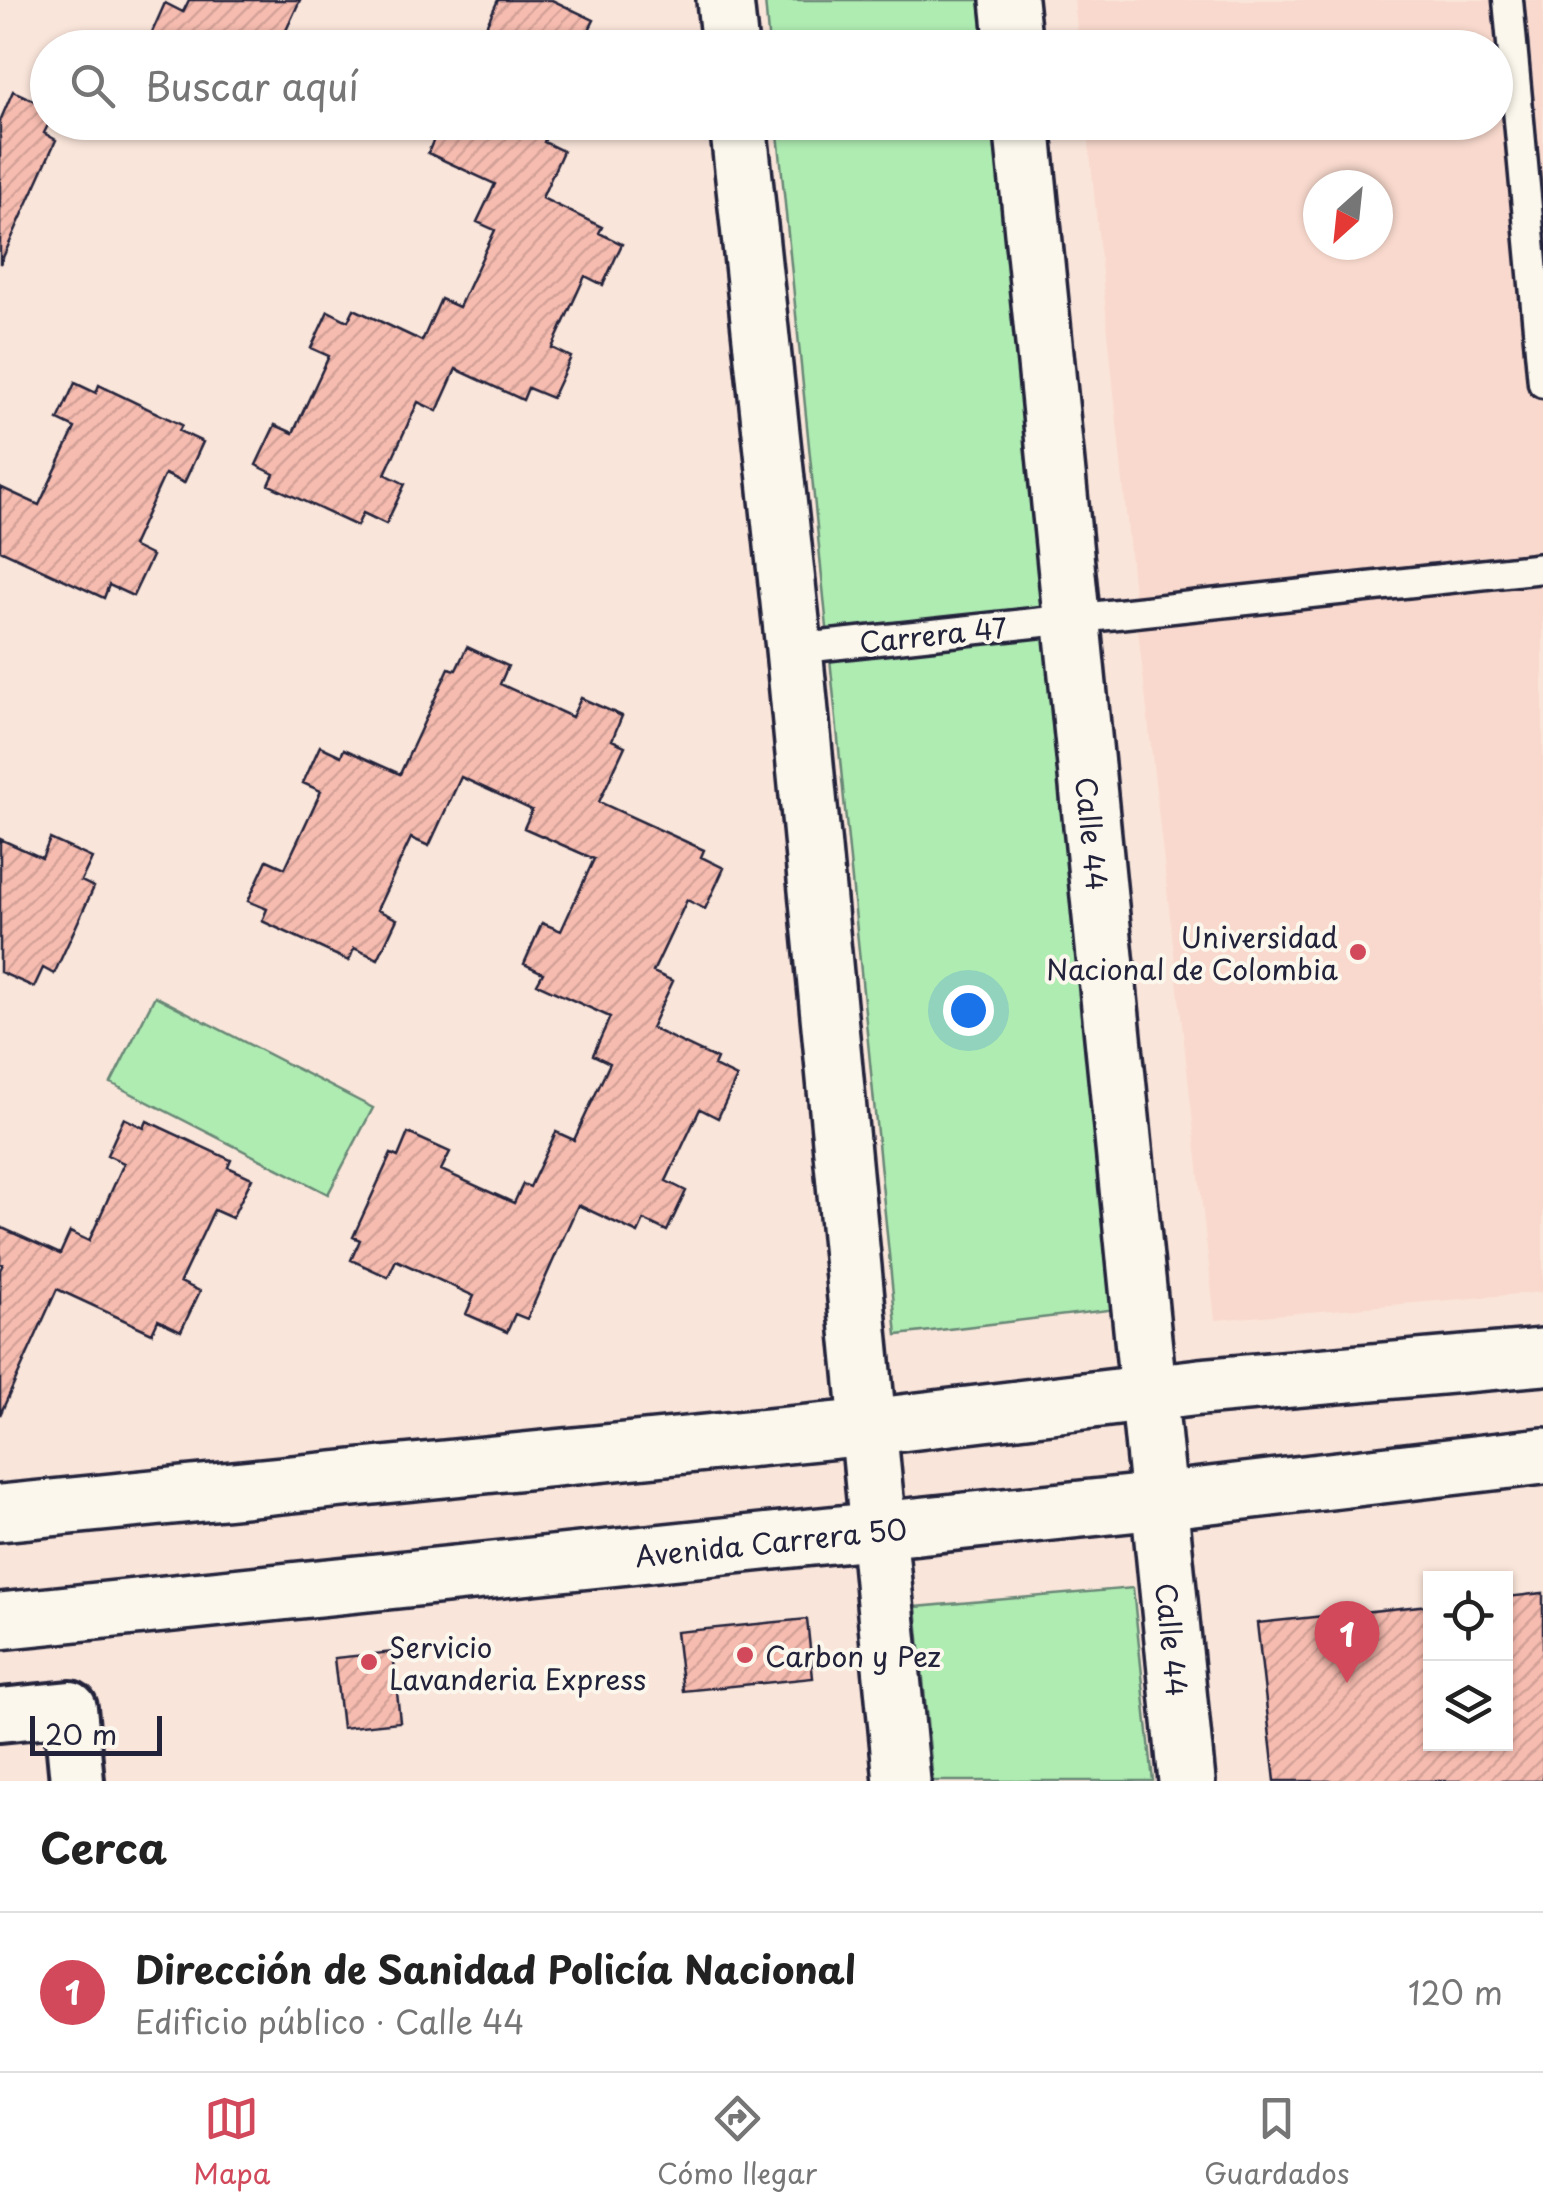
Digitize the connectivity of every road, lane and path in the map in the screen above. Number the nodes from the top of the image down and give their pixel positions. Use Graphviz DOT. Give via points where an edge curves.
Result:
graph roads {
  1 [pos="724,0"];
  2 [pos="1010,0"];
  3 [pos="1508,0"];
  4 [pos="728,30"];
  5 [pos="1012,30"];
  6 [pos="1529,63"];
  7 [pos="740,140"];
  8 [pos="1024,140"];
  9 [pos="1543,383"];
  10 [pos="1543,568"];
  11 [pos="1072,619"];
  12 [pos="794,649"];
  13 [pos="1543,1356"];
  14 [pos="1147,1394"];
  15 [pos="868,1427"];
  16 [pos="1543,1456"];
  17 [pos="1158,1500"];
  18 [pos="0,1513"];
  19 [pos="877,1529"];
  20 [pos="0,1621"];
  21 [pos="0,1715"];
  22 [pos="78,1781"];
  23 [pos="902,1781"];
  24 [pos="1187,1781"];
  1 -- 4 [label="street"];
  2 -- 5 [label="street"];
  3 -- 6 [label="lane"];
  6 -- 9 [label="lane"];
  7 -- 12 [label="street"];
  8 -- 11 [label="street, Calle 44"];
  10 -- 11 [label="lane, Carrera 47"];
  11 -- 12 [label="lane, Carrera 47"];
  11 -- 14 [label="street, Calle 44"];
  12 -- 15 [label="street"];
  13 -- 14 [label="street"];
  14 -- 15 [label="street"];
  14 -- 17 [label="street, Calle 44"];
  15 -- 18 [label="street"];
  15 -- 19 [label="street"];
  16 -- 17 [label="street, Avenida Carrera 50"];
  17 -- 19 [label="street, Avenida Carrera 50"];
  17 -- 24 [label="street, Calle 44"];
  19 -- 20 [label="street, Avenida Carrera 50"];
  19 -- 23 [label="street"];
  21 -- 22 [label="street" via="70,1708"];
}
